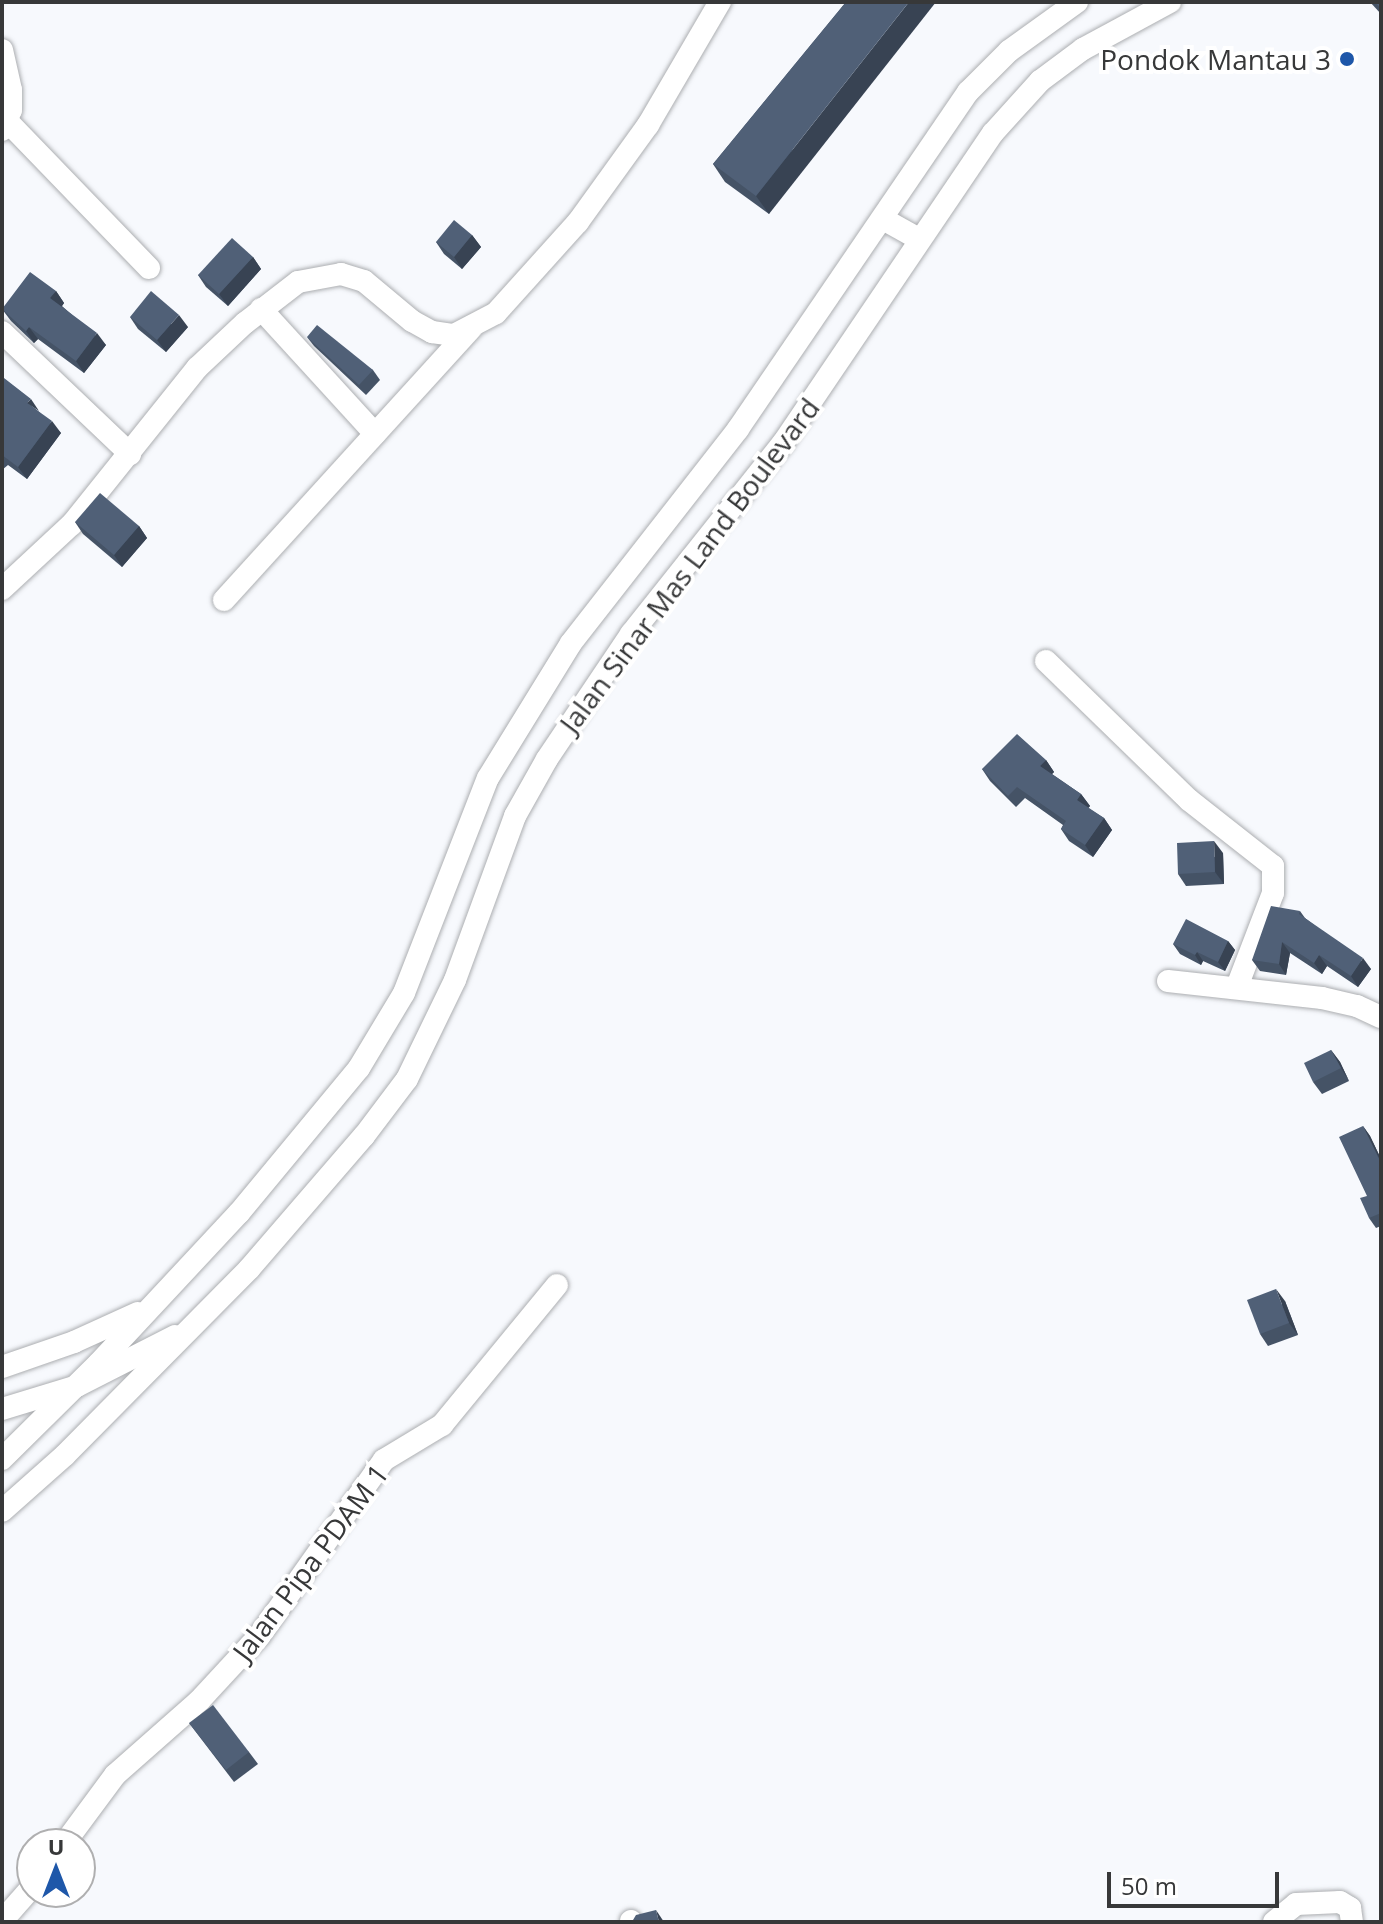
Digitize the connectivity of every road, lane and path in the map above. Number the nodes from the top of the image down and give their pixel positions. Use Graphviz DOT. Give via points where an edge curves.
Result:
graph roads {
  1 [pos="720,2"];
  2 [pos="1077,2"];
  3 [pos="1170,2"];
  4 [pos="2,50"];
  5 [pos="5,126"];
  6 [pos="883,219"];
  7 [pos="919,239"];
  8 [pos="149,268"];
  9 [pos="261,309"];
  10 [pos="473,327"];
  11 [pos="2,332"];
  12 [pos="375,434"];
  13 [pos="130,454"];
  14 [pos="3,585"];
  15 [pos="224,600"];
  16 [pos="1046,661"];
  17 [pos="1168,981"];
  18 [pos="1237,987"];
  19 [pos="1381,1017"];
  20 [pos="557,1285"];
  21 [pos="145,1311"];
  22 [pos="191,1329"];
  23 [pos="2,1367"];
  24 [pos="77,1386"];
  25 [pos="2,1409"];
  26 [pos="2,1459"];
  27 [pos="2,1511"];
  28 [pos="76,1828"];
  29 [pos="16,1905"];
  30 [pos="2,1921"];
  31 [pos="1274,1922"];
  32 [pos="1352,1922"];
  1 -- 10 [label="street" via="648,125 578,222 496,313"];
  2 -- 6 [label="street, Jalan Sinar Mas Land Boulevard" via="1009,51 968,92"];
  3 -- 7 [label="street, Jalan Sinar Mas Land Boulevard" via="1083,49 1040,81 993,133"];
  4 -- 5 [label="street" via="11,90"];
  5 -- 8 [label="street"];
  6 -- 7 [label="street"];
  6 -- 21 [label="street, Jalan Sinar Mas Land Boulevard" via="738,429 571,643 521,719 488,778 404,993 359,1068 239,1213"];
  7 -- 22 [label="street, Jalan Sinar Mas Land Boulevard" via="783,443 631,634 547,759 515,816 455,980 407,1079 354,1148"];
  9 -- 10 [label="street" via="298,282 341,274 364,281 432,332 454,335"];
  9 -- 12 [label="street"];
  9 -- 13 [label="street" via="197,368"];
  10 -- 12 [label="street"];
  11 -- 13 [label="street"];
  12 -- 15 [label="street"];
  13 -- 14 [label="street" via="72,524"];
  16 -- 18 [label="street" via="1189,800 1273,866 1273,893"];
  17 -- 18 [label="street"];
  18 -- 19 [label="street" via="1322,998"];
  20 -- 28 [label="street, Jalan Pipa PDAM 1" via="442,1425 384,1460 260,1635 200,1700 115,1775"];
  21 -- 23 [label="street, Jalan Sinar Mas Land Boulevard"];
  21 -- 24 [label="street, Jalan Sinar Mas Land Boulevard"];
  22 -- 24 [label="street"];
  22 -- 27 [label="street, Jalan Sinar Mas Land Boulevard"];
  24 -- 25 [label="street"];
  24 -- 26 [label="street, Jalan Sinar Mas Land Boulevard"];
  29 -- 30 [label="street"];
  31 -- 32 [label="street" via="1296,1904 1340,1902 1350,1908"];
}
